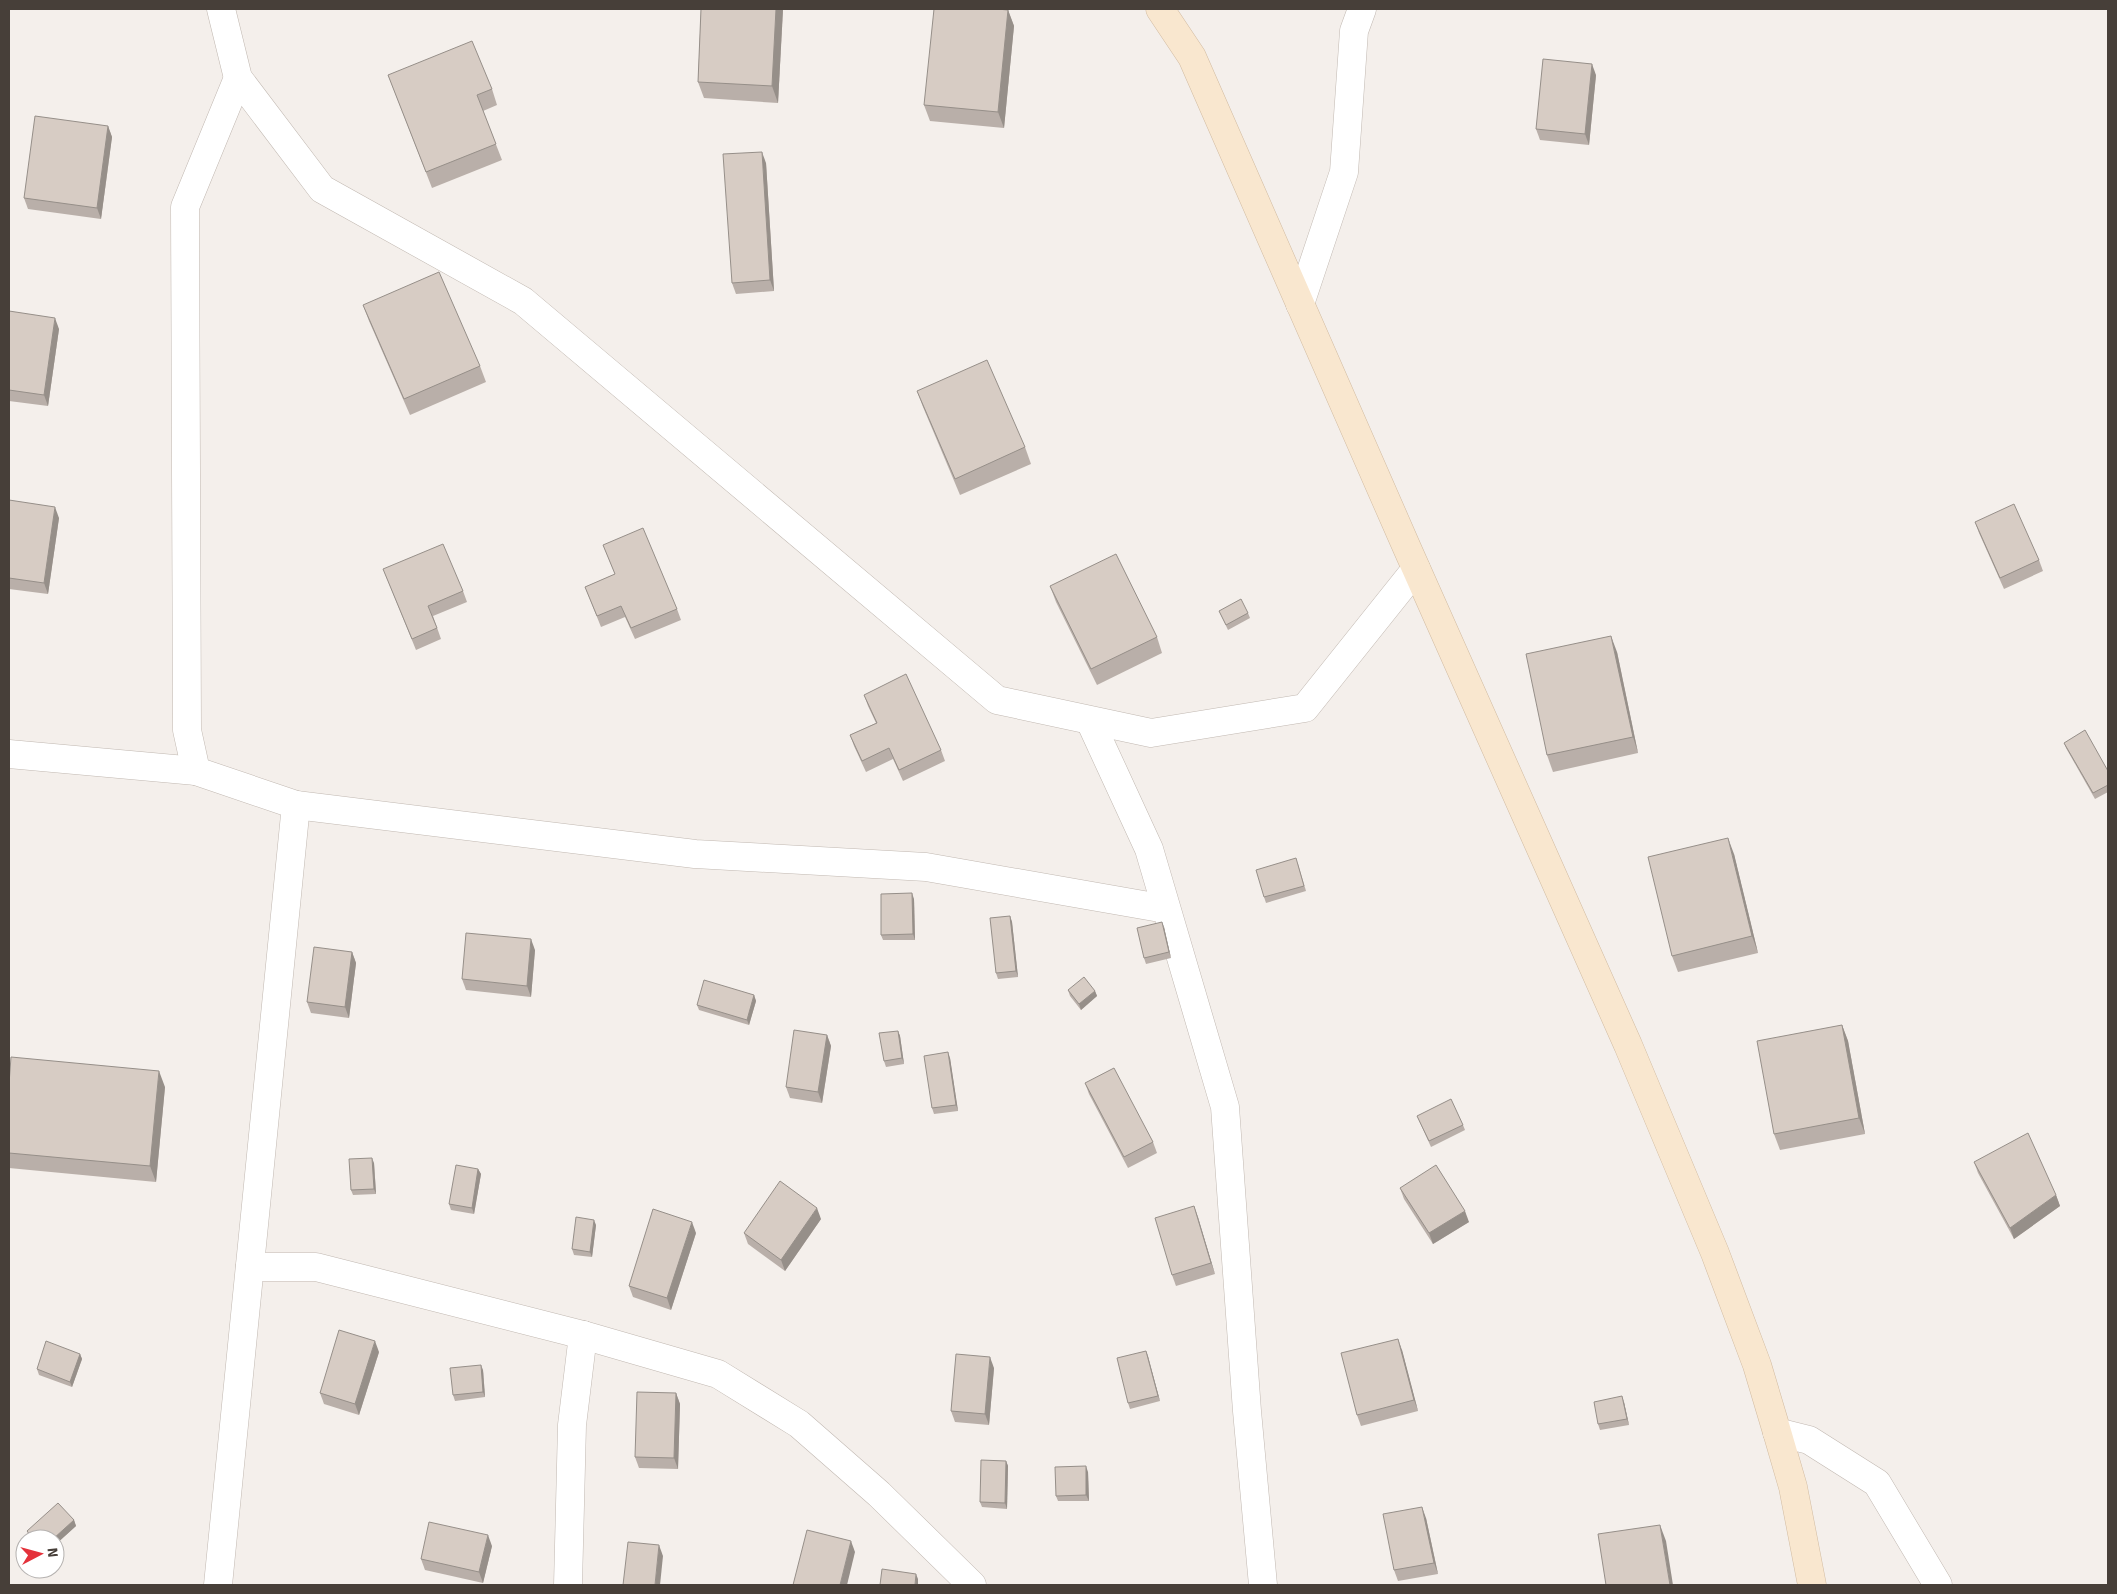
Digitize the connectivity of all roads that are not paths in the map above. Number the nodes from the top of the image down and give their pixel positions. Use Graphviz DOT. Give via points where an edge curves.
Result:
graph roads {
  1 [pos="221,9"];
  2 [pos="1160,9"];
  3 [pos="1362,9"];
  4 [pos="238,78"];
  5 [pos="1300,304"];
  6 [pos="1416,569"];
  7 [pos="1090,721"];
  8 [pos="9,754"];
  9 [pos="196,771"];
  10 [pos="296,805"];
  11 [pos="1166,909"];
  12 [pos="250,1267"];
  13 [pos="583,1335"];
  14 [pos="1777,1432"];
  15 [pos="218,1585"];
  16 [pos="568,1585"];
  17 [pos="972,1585"];
  18 [pos="1263,1585"];
  19 [pos="1812,1585"];
  20 [pos="1938,1585"];
  1 -- 4 [label="street"];
  2 -- 5 [label="main road" via="1192,57"];
  3 -- 5 [label="street" via="1354,31 1344,172"];
  4 -- 7 [label="street" via="322,189 523,301 997,700"];
  4 -- 9 [label="street" via="185,207 187,730"];
  5 -- 6 [label="main road"];
  6 -- 7 [label="street" via="1305,708 1150,734"];
  6 -- 14 [label="main road" via="1628,1045 1715,1253 1757,1365"];
  7 -- 11 [label="street" via="1149,849"];
  8 -- 9 [label="street"];
  9 -- 10 [label="street"];
  10 -- 11 [label="street" via="695,854 926,867"];
  10 -- 12 [label="street"];
  11 -- 18 [label="street" via="1225,1107"];
  12 -- 13 [label="street" via="316,1267"];
  12 -- 15 [label="street"];
  13 -- 16 [label="street" via="572,1425"];
  13 -- 17 [label="street" via="718,1374 799,1424 879,1494"];
  14 -- 19 [label="main road" via="1793,1487"];
  14 -- 20 [label="street" via="1809,1440 1877,1483"];
}
